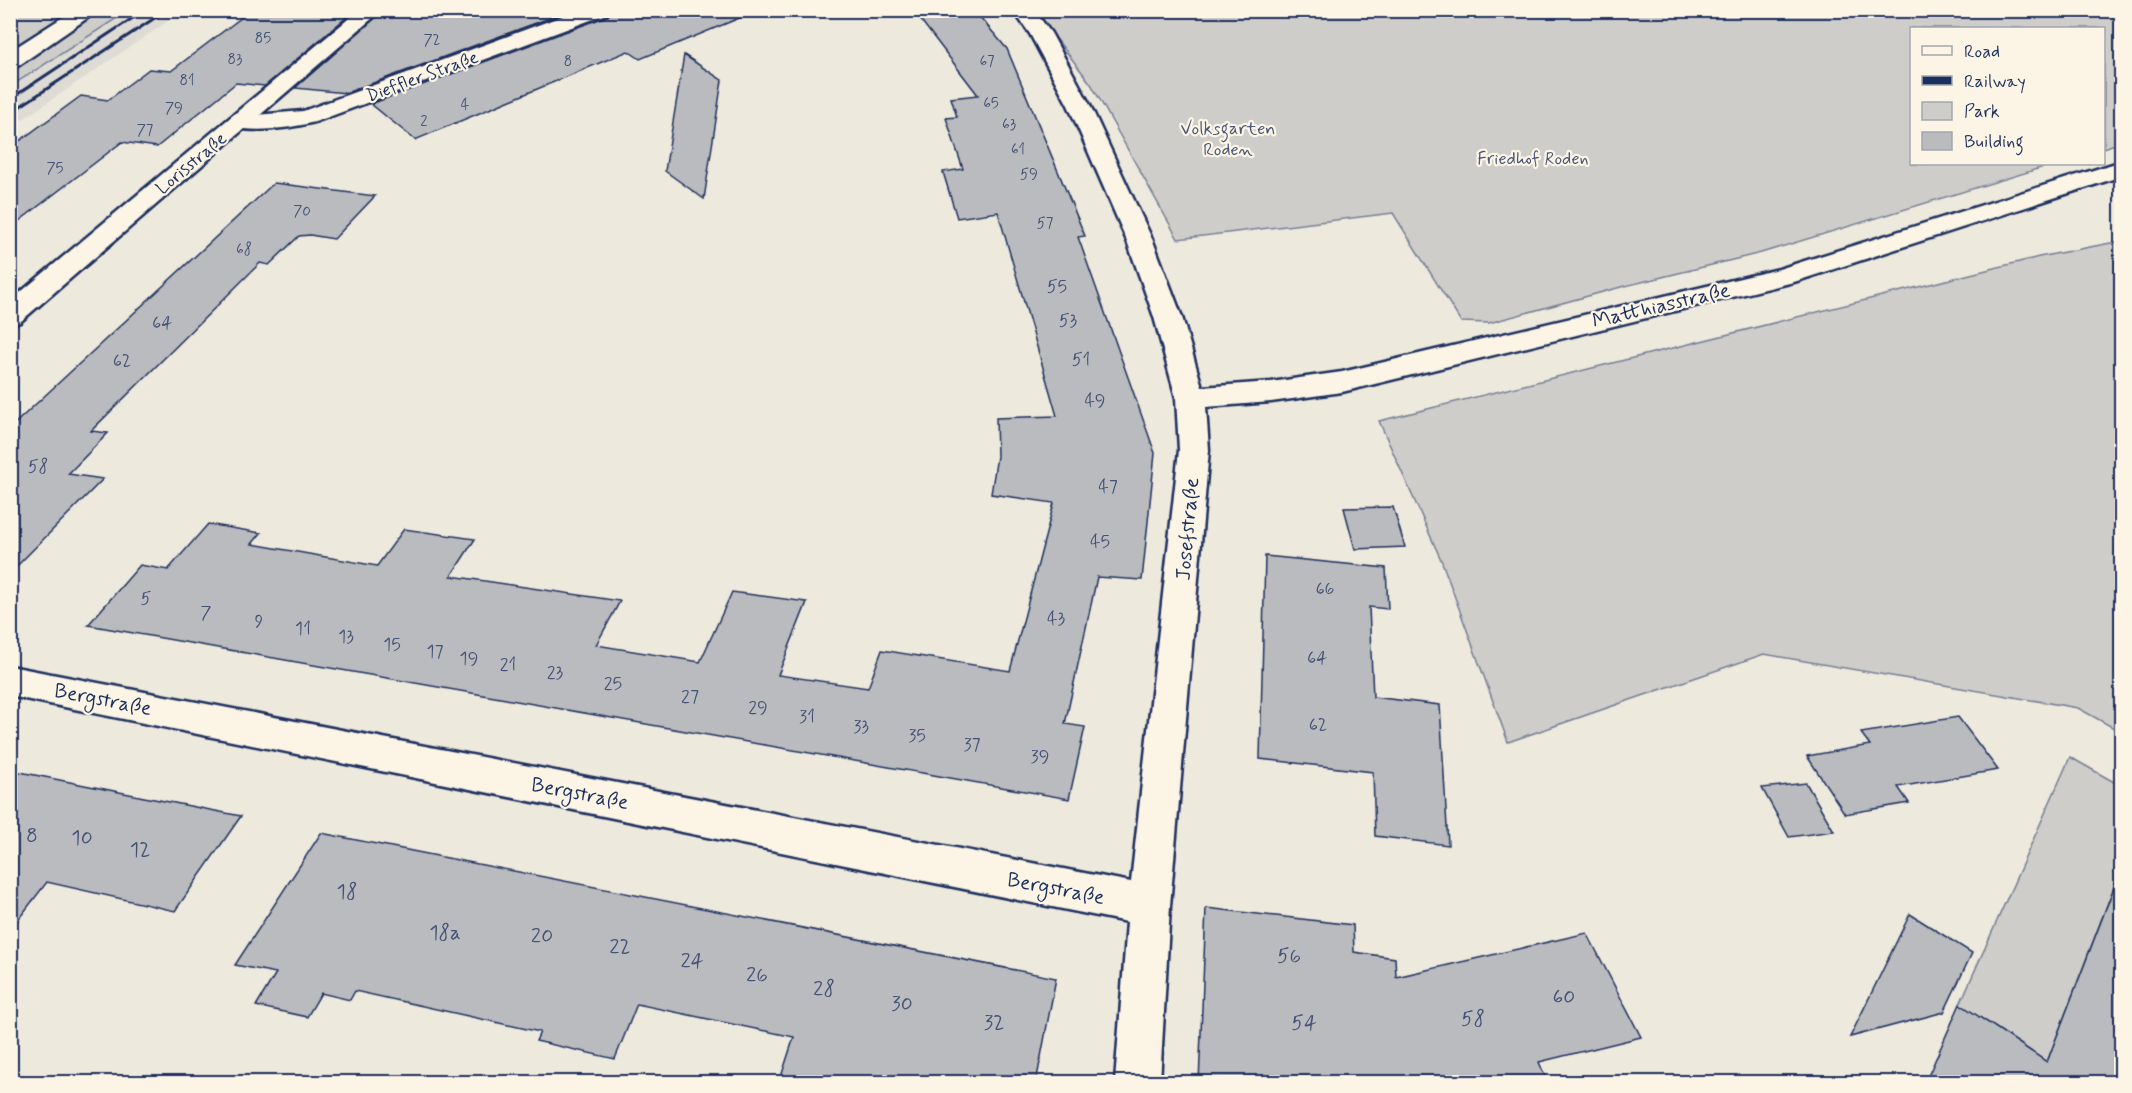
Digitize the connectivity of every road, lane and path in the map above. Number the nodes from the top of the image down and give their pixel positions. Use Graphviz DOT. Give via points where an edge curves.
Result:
graph roads {
  1 [pos="90,10"];
  2 [pos="372,10"];
  3 [pos="600,10"];
  4 [pos="1023,10"];
  5 [pos="10,61"];
  6 [pos="240,122"];
  7 [pos="2121,168"];
  8 [pos="10,316"];
  9 [pos="1191,398"];
  10 [pos="10,681"];
  11 [pos="1149,906"];
  12 [pos="1137,1083"];
  1 -- 5 [label="street"];
  2 -- 6 [label="street, Lorisstraße"];
  3 -- 6 [label="street, Dieffler Straße" via="307,117"];
  4 -- 9 [label="street, Josefstraße" via="1079,105 1140,241 1168,317"];
  6 -- 8 [label="street, Lorisstraße"];
  7 -- 9 [label="street, Matthiasstraße" via="1785,276 1342,382"];
  9 -- 11 [label="street, Josefstraße" via="1194,450"];
  10 -- 11 [label="street, Bergstraße"];
  11 -- 12 [label="street, Josefstraße"];
}
